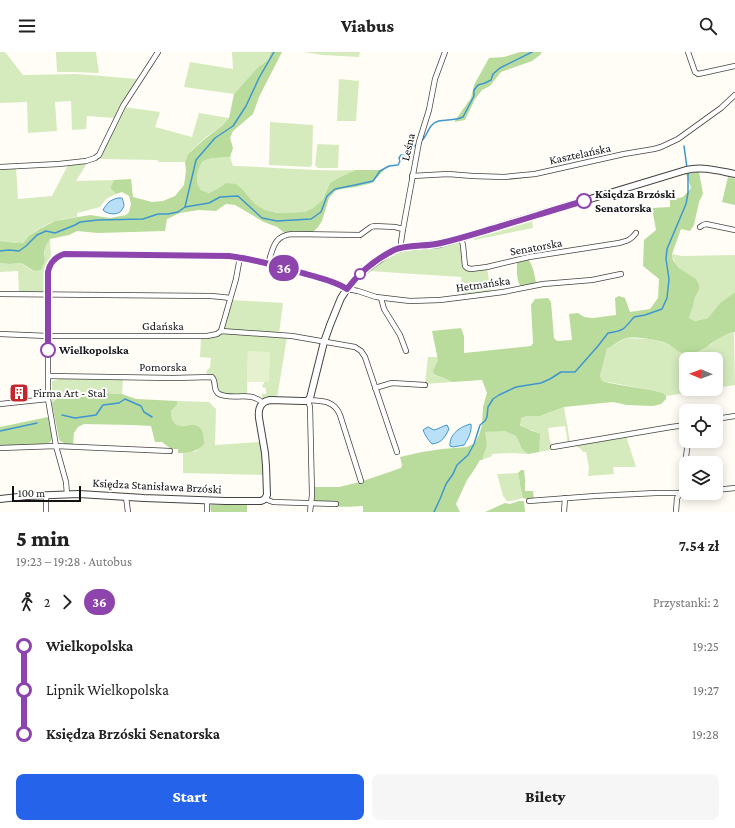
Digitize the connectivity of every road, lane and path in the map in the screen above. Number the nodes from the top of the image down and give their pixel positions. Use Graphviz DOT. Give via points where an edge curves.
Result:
graph roads {
  1 [pos="158,52"];
  2 [pos="445,52"];
  3 [pos="688,52"];
  4 [pos="735,66"];
  5 [pos="735,95"];
  6 [pos="0,167"];
  7 [pos="735,174"];
  8 [pos="412,176"];
  9 [pos="700,226"];
  10 [pos="403,229"];
  11 [pos="735,230"];
  12 [pos="636,233"];
  13 [pos="461,238"];
  14 [pos="401,248"];
  15 [pos="240,258"];
  16 [pos="268,264"];
  17 [pos="621,274"];
  18 [pos="347,289"];
  19 [pos="0,294"];
  20 [pos="48,295"];
  21 [pos="230,298"];
  22 [pos="381,298"];
  23 [pos="221,330"];
  24 [pos="0,334"];
  25 [pos="48,336"];
  26 [pos="324,342"];
  27 [pos="406,351"];
  28 [pos="48,376"];
  29 [pos="425,385"];
  30 [pos="375,388"];
  31 [pos="48,400"];
  32 [pos="308,400"];
  33 [pos="263,403"];
  34 [pos="0,404"];
  35 [pos="735,416"];
  36 [pos="723,419"];
  37 [pos="679,426"];
  38 [pos="56,446"];
  39 [pos="553,447"];
  40 [pos="0,448"];
  41 [pos="170,451"];
  42 [pos="397,452"];
  43 [pos="361,481"];
  44 [pos="735,488"];
  45 [pos="723,489"];
  46 [pos="679,493"];
  47 [pos="67,494"];
  48 [pos="46,495"];
  49 [pos="679,495"];
  50 [pos="126,497"];
  51 [pos="565,498"];
  52 [pos="0,499"];
  53 [pos="265,499"];
  54 [pos="207,500"];
  55 [pos="529,501"];
  56 [pos="311,503"];
  57 [pos="336,504"];
  58 [pos="46,512"];
  59 [pos="128,512"];
  60 [pos="207,512"];
  61 [pos="310,512"];
  62 [pos="564,512"];
  63 [pos="676,512"];
  1 -- 6 [label="street" via="123,106 99,155 95,158 59,164"];
  2 -- 8 [label="street, Leśna" via="435,79"];
  3 -- 4 [label="street" via="698,74"];
  5 -- 8 [label="street, Kasztelańska" via="678,139 654,149 535,174 504,177 448,174"];
  7 -- 13 [label="street" via="704,168 688,170"];
  8 -- 10 [label="street, Leśna"];
  9 -- 11 [label="street" via="706,224"];
  10 -- 14 [label="street, Leśna"];
  10 -- 16 [label="street" via="374,226 360,235 286,235 275,242"];
  12 -- 13 [label="street, Senatorska" via="631,239 618,243 471,269 464,264"];
  13 -- 14 [label="street" via="440,244"];
  14 -- 18 [label="street" via="373,264"];
  15 -- 16 [label="street"];
  15 -- 20 [label="street" via="64,254 55,258 49,266"];
  15 -- 21 [label="street"];
  16 -- 18 [label="street" via="341,285"];
  17 -- 22 [label="street, Hetmańska" via="440,300 410,301"];
  18 -- 22 [label="street, Hetmańska"];
  18 -- 26 [label="street" via="336,309"];
  19 -- 20 [label="street"];
  20 -- 21 [label="street"];
  20 -- 25 [label="street"];
  21 -- 23 [label="street"];
  22 -- 27 [label="street"];
  23 -- 25 [label="street, Gdańska" via="217,334 207,336"];
  23 -- 26 [label="street, Gdańska"];
  24 -- 25 [label="street, Gdańska"];
  25 -- 28 [label="street"];
  26 -- 30 [label="street, Gdańska" via="355,347 361,351"];
  26 -- 32 [label="street" via="312,395"];
  28 -- 31 [label="street"];
  28 -- 33 [label="street, Pomorska" via="212,377 216,391 220,394 252,396"];
  29 -- 30 [label="street" via="392,383"];
  30 -- 42 [label="street"];
  31 -- 34 [label="street"];
  31 -- 38 [label="street"];
  32 -- 33 [label="street" via="270,400"];
  32 -- 43 [label="street" via="326,402 336,408"];
  32 -- 56 [label="street"];
  33 -- 53 [label="street" via="259,413 266,466"];
  35 -- 36 [label="street"];
  37 -- 39 [label="street"];
  38 -- 40 [label="street"];
  38 -- 41 [label="street"];
  38 -- 47 [label="street"];
  44 -- 45 [label="street"];
  46 -- 51 [label="street"];
  47 -- 48 [label="street, Księdza Stanisława Brzóski"];
  47 -- 50 [label="street, Księdza Stanisława Brzóski"];
  48 -- 52 [label="street, Księdza Stanisława Brzóski"];
  48 -- 58 [label="street"];
  49 -- 63 [label="street"];
  50 -- 54 [label="street, Księdza Stanisława Brzóski"];
  50 -- 59 [label="street"];
  51 -- 55 [label="street"];
  51 -- 62 [label="street"];
  53 -- 54 [label="street, Księdza Stanisława Brzóski"];
  53 -- 56 [label="street, Księdza Stanisława Brzóski" via="273,502"];
  54 -- 60 [label="street"];
  56 -- 57 [label="street, Księdza Stanisława Brzóski"];
  56 -- 61 [label="street"];
}
